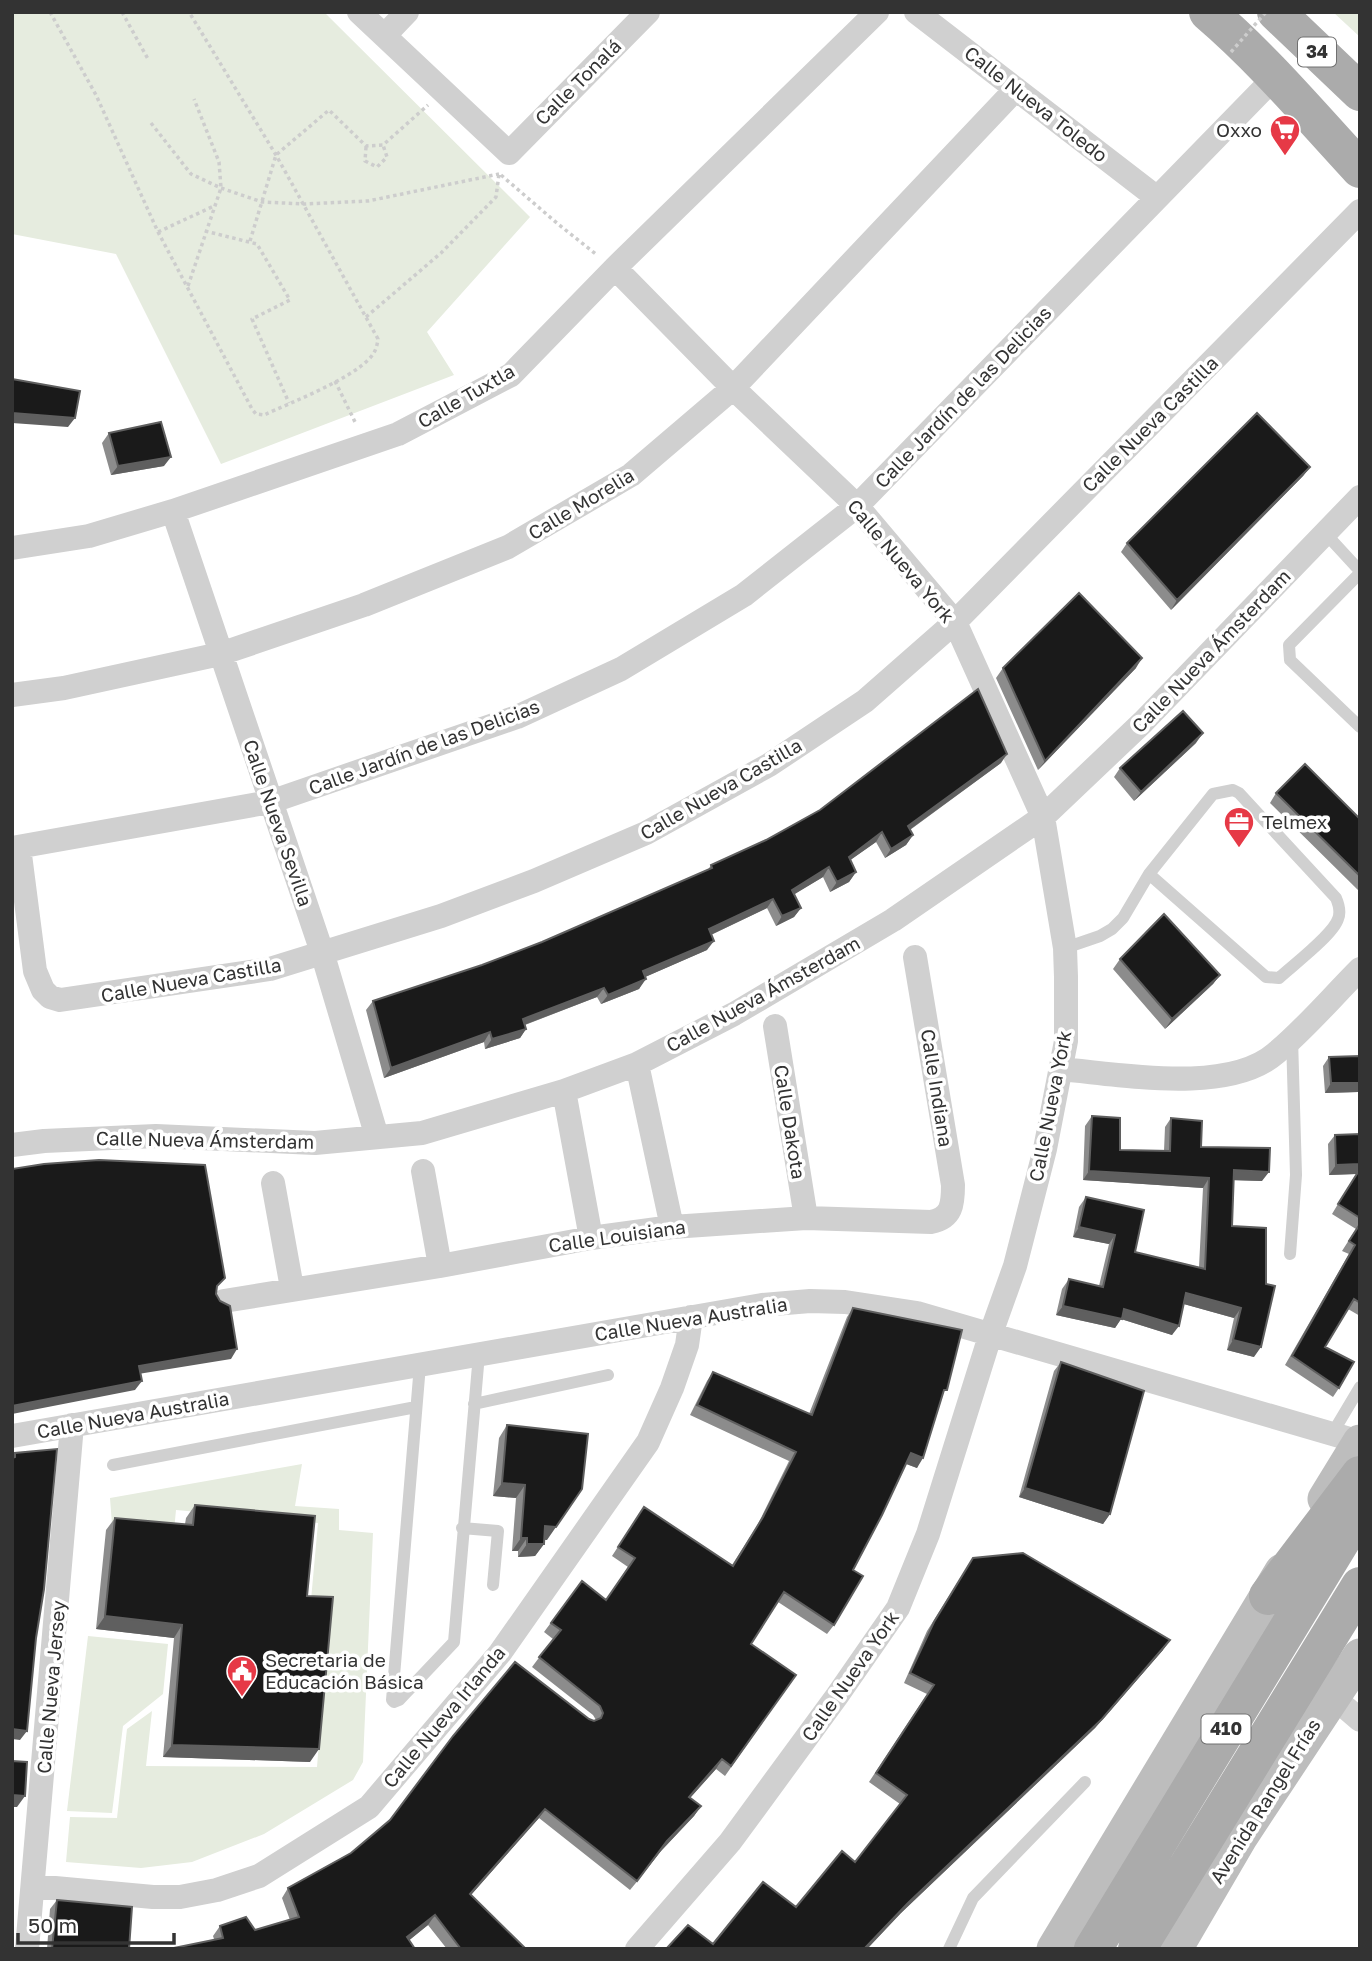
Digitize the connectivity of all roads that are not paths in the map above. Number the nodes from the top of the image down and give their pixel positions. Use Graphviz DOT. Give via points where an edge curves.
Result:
graph roads {
  1 [pos="359,12"];
  2 [pos="407,12"];
  3 [pos="648,12"];
  4 [pos="877,12"];
  5 [pos="916,12"];
  6 [pos="1208,12"];
  7 [pos="1276,12"];
  8 [pos="385,35"];
  9 [pos="1275,77"];
  10 [pos="1016,89"];
  11 [pos="1360,92"];
  12 [pos="1360,115"];
  13 [pos="1360,169"];
  14 [pos="1156,197"];
  15 [pos="1360,211"];
  16 [pos="615,268"];
  17 [pos="733,388"];
  18 [pos="1360,497"];
  19 [pos="857,506"];
  20 [pos="173,511"];
  21 [pos="1325,533"];
  22 [pos="12,548"];
  23 [pos="1360,572"];
  24 [pos="955,622"];
  25 [pos="220,654"];
  26 [pos="12,695"];
  27 [pos="1360,727"];
  28 [pos="270,802"];
  29 [pos="1043,817"];
  30 [pos="15,847"];
  31 [pos="1149,874"];
  32 [pos="1065,948"];
  33 [pos="322,953"];
  34 [pos="915,957"];
  35 [pos="1360,969"];
  36 [pos="775,1026"];
  37 [pos="1292,1038"];
  38 [pos="637,1064"];
  39 [pos="1060,1069"];
  40 [pos="564,1091"];
  41 [pos="377,1137"];
  42 [pos="12,1145"];
  43 [pos="423,1171"];
  44 [pos="273,1183"];
  45 [pos="806,1218"];
  46 [pos="945,1218"];
  47 [pos="672,1227"];
  48 [pos="591,1238"];
  49 [pos="1290,1254"];
  50 [pos="440,1266"];
  51 [pos="292,1288"];
  52 [pos="223,1301"];
  53 [pos="691,1317"];
  54 [pos="990,1336"];
  55 [pos="478,1354"];
  56 [pos="420,1364"];
  57 [pos="608,1375"];
  58 [pos="1360,1387"];
  59 [pos="474,1404"];
  60 [pos="416,1407"];
  61 [pos="72,1425"];
  62 [pos="12,1436"];
  63 [pos="1350,1439"];
  64 [pos="113,1465"];
  65 [pos="1360,1475"];
  66 [pos="1360,1510"];
  67 [pos="462,1528"];
  68 [pos="493,1585"];
  69 [pos="1360,1586"];
  70 [pos="1268,1596"];
  71 [pos="1360,1656"];
  72 [pos="1332,1696"];
  73 [pos="1360,1720"];
  74 [pos="1085,1782"];
  75 [pos="33,1886"];
  76 [pos="27,1949"];
  77 [pos="637,1949"];
  78 [pos="949,1949"];
  79 [pos="1054,1949"];
  80 [pos="1093,1949"];
  81 [pos="1137,1949"];
  82 [pos="1175,1949"];
  1 -- 8 [label="street"];
  2 -- 8 [label="street"];
  3 -- 8 [label="street, Calle Tonalá" via="504,163"];
  4 -- 16 [label="street, Calle Tuxtla"];
  5 -- 10 [label="street, Calle Nueva Toledo"];
  6 -- 9 [label="main road, 34"];
  7 -- 11 [label="main road, 34"];
  9 -- 12 [label="main road" via="1292,67 1319,72"];
  9 -- 13 [label="main road, 34"];
  9 -- 14 [label="street, Calle Jardín de las Delicias"];
  10 -- 14 [label="street, Calle Nueva Toledo"];
  10 -- 17 [label="street, Calle Morelia"];
  14 -- 19 [label="street, Calle Jardín de las Delicias"];
  15 -- 24 [label="street, Calle Nueva Castilla"];
  16 -- 17 [label="street, Calle Nueva York"];
  16 -- 20 [label="street, Calle Tuxtla" via="511,375 398,434"];
  17 -- 19 [label="street, Calle Nueva York"];
  17 -- 25 [label="street, Calle Morelia" via="631,475 508,547 364,605"];
  18 -- 21 [label="street, Calle Nueva Ámsterdam"];
  19 -- 24 [label="street, Calle Nueva York"];
  19 -- 28 [label="street, Calle Jardín de las Delicias" via="744,595 621,669 517,717"];
  20 -- 22 [label="street, Calle Tuxtla" via="89,536"];
  20 -- 25 [label="street, Calle Nueva Sevilla"];
  21 -- 23 [label="lane"];
  21 -- 29 [label="street, Calle Nueva Ámsterdam" via="1143,722"];
  23 -- 27 [label="lane" via="1288,651 1290,660"];
  24 -- 29 [label="street, Calle Nueva York"];
  24 -- 33 [label="street, Calle Nueva Castilla" via="865,701 769,765 646,833 441,916"];
  25 -- 26 [label="street, Calle Morelia"];
  25 -- 28 [label="street, Calle Nueva Sevilla"];
  28 -- 30 [label="street, Calle Jardín de las Delicias"];
  28 -- 33 [label="street, Calle Nueva Sevilla"];
  29 -- 32 [label="street, Calle Nueva York"];
  29 -- 38 [label="street, Calle Nueva Ámsterdam" via="893,920 734,1014"];
  30 -- 33 [label="street, Calle Nueva Castilla" via="35,971 50,998 83,998 271,969"];
  31 -- 31 [label="lane" via="1213,794 1233,790 1336,898 1338,923 1279,978 1271,979"];
  31 -- 32 [label="lane" via="1112,929"];
  32 -- 39 [label="street, Calle Nueva York" via="1066,1041"];
  33 -- 41 [label="street, Calle Nueva Sevilla"];
  34 -- 46 [label="street, Calle Indiana" via="953,1185 953,1202"];
  35 -- 37 [label="street"];
  36 -- 45 [label="street, Calle Dakota"];
  37 -- 39 [label="street" via="1275,1055 1252,1067 1190,1080"];
  37 -- 49 [label="lane" via="1296,1175"];
  38 -- 40 [label="street, Calle Nueva Ámsterdam"];
  38 -- 47 [label="street"];
  39 -- 54 [label="street, Calle Nueva York" via="1015,1266"];
  40 -- 41 [label="street, Calle Nueva Ámsterdam" via="422,1133"];
  40 -- 48 [label="street"];
  41 -- 42 [label="street, Calle Nueva Ámsterdam" via="315,1143 156,1136"];
  43 -- 50 [label="street"];
  44 -- 51 [label="street"];
  45 -- 46 [label="street, Calle Louisiana" via="931,1223"];
  45 -- 47 [label="street, Calle Louisiana"];
  47 -- 48 [label="street, Calle Louisiana"];
  48 -- 50 [label="street, Calle Louisiana"];
  50 -- 51 [label="street, Calle Louisiana"];
  51 -- 52 [label="street, Calle Louisiana"];
  53 -- 54 [label="street, Calle Nueva Australia" via="762,1304 845,1301 916,1313"];
  53 -- 55 [label="street, Calle Nueva Australia"];
  53 -- 75 [label="street, Calle Nueva Irlanda" via="676,1377 648,1442 505,1657 369,1807 259,1876 217,1890 180,1897 130,1896"];
  54 -- 63 [label="street, Calle Nueva Australia"];
  54 -- 77 [label="street, Calle Nueva York" via="928,1534 898,1608 730,1842"];
  55 -- 56 [label="street, Calle Nueva Australia"];
  55 -- 59 [label="lane"];
  56 -- 60 [label="lane"];
  56 -- 61 [label="street, Calle Nueva Australia"];
  57 -- 59 [label="lane"];
  58 -- 63 [label="lane"];
  59 -- 67 [label="lane"];
  60 -- 64 [label="lane"];
  60 -- 67 [label="lane" via="392,1702 400,1700 453,1645"];
  61 -- 62 [label="street, Calle Nueva Australia"];
  61 -- 75 [label="street, Calle Nueva Jersey"];
  63 -- 70 [label="main road"];
  65 -- 70 [label="main road"];
  66 -- 80 [label="main road, 410"];
  67 -- 68 [label="lane" via="498,1531"];
  69 -- 81 [label="main road, 410"];
  70 -- 79 [label="main road"];
  71 -- 72 [label="main road, Avenida Rangel Frías"];
  72 -- 73 [label="street"];
  72 -- 82 [label="main road, Avenida Rangel Frías" via="1241,1836"];
  74 -- 78 [label="lane" via="973,1898"];
  75 -- 76 [label="street, Calle Nueva Jersey"];
}
